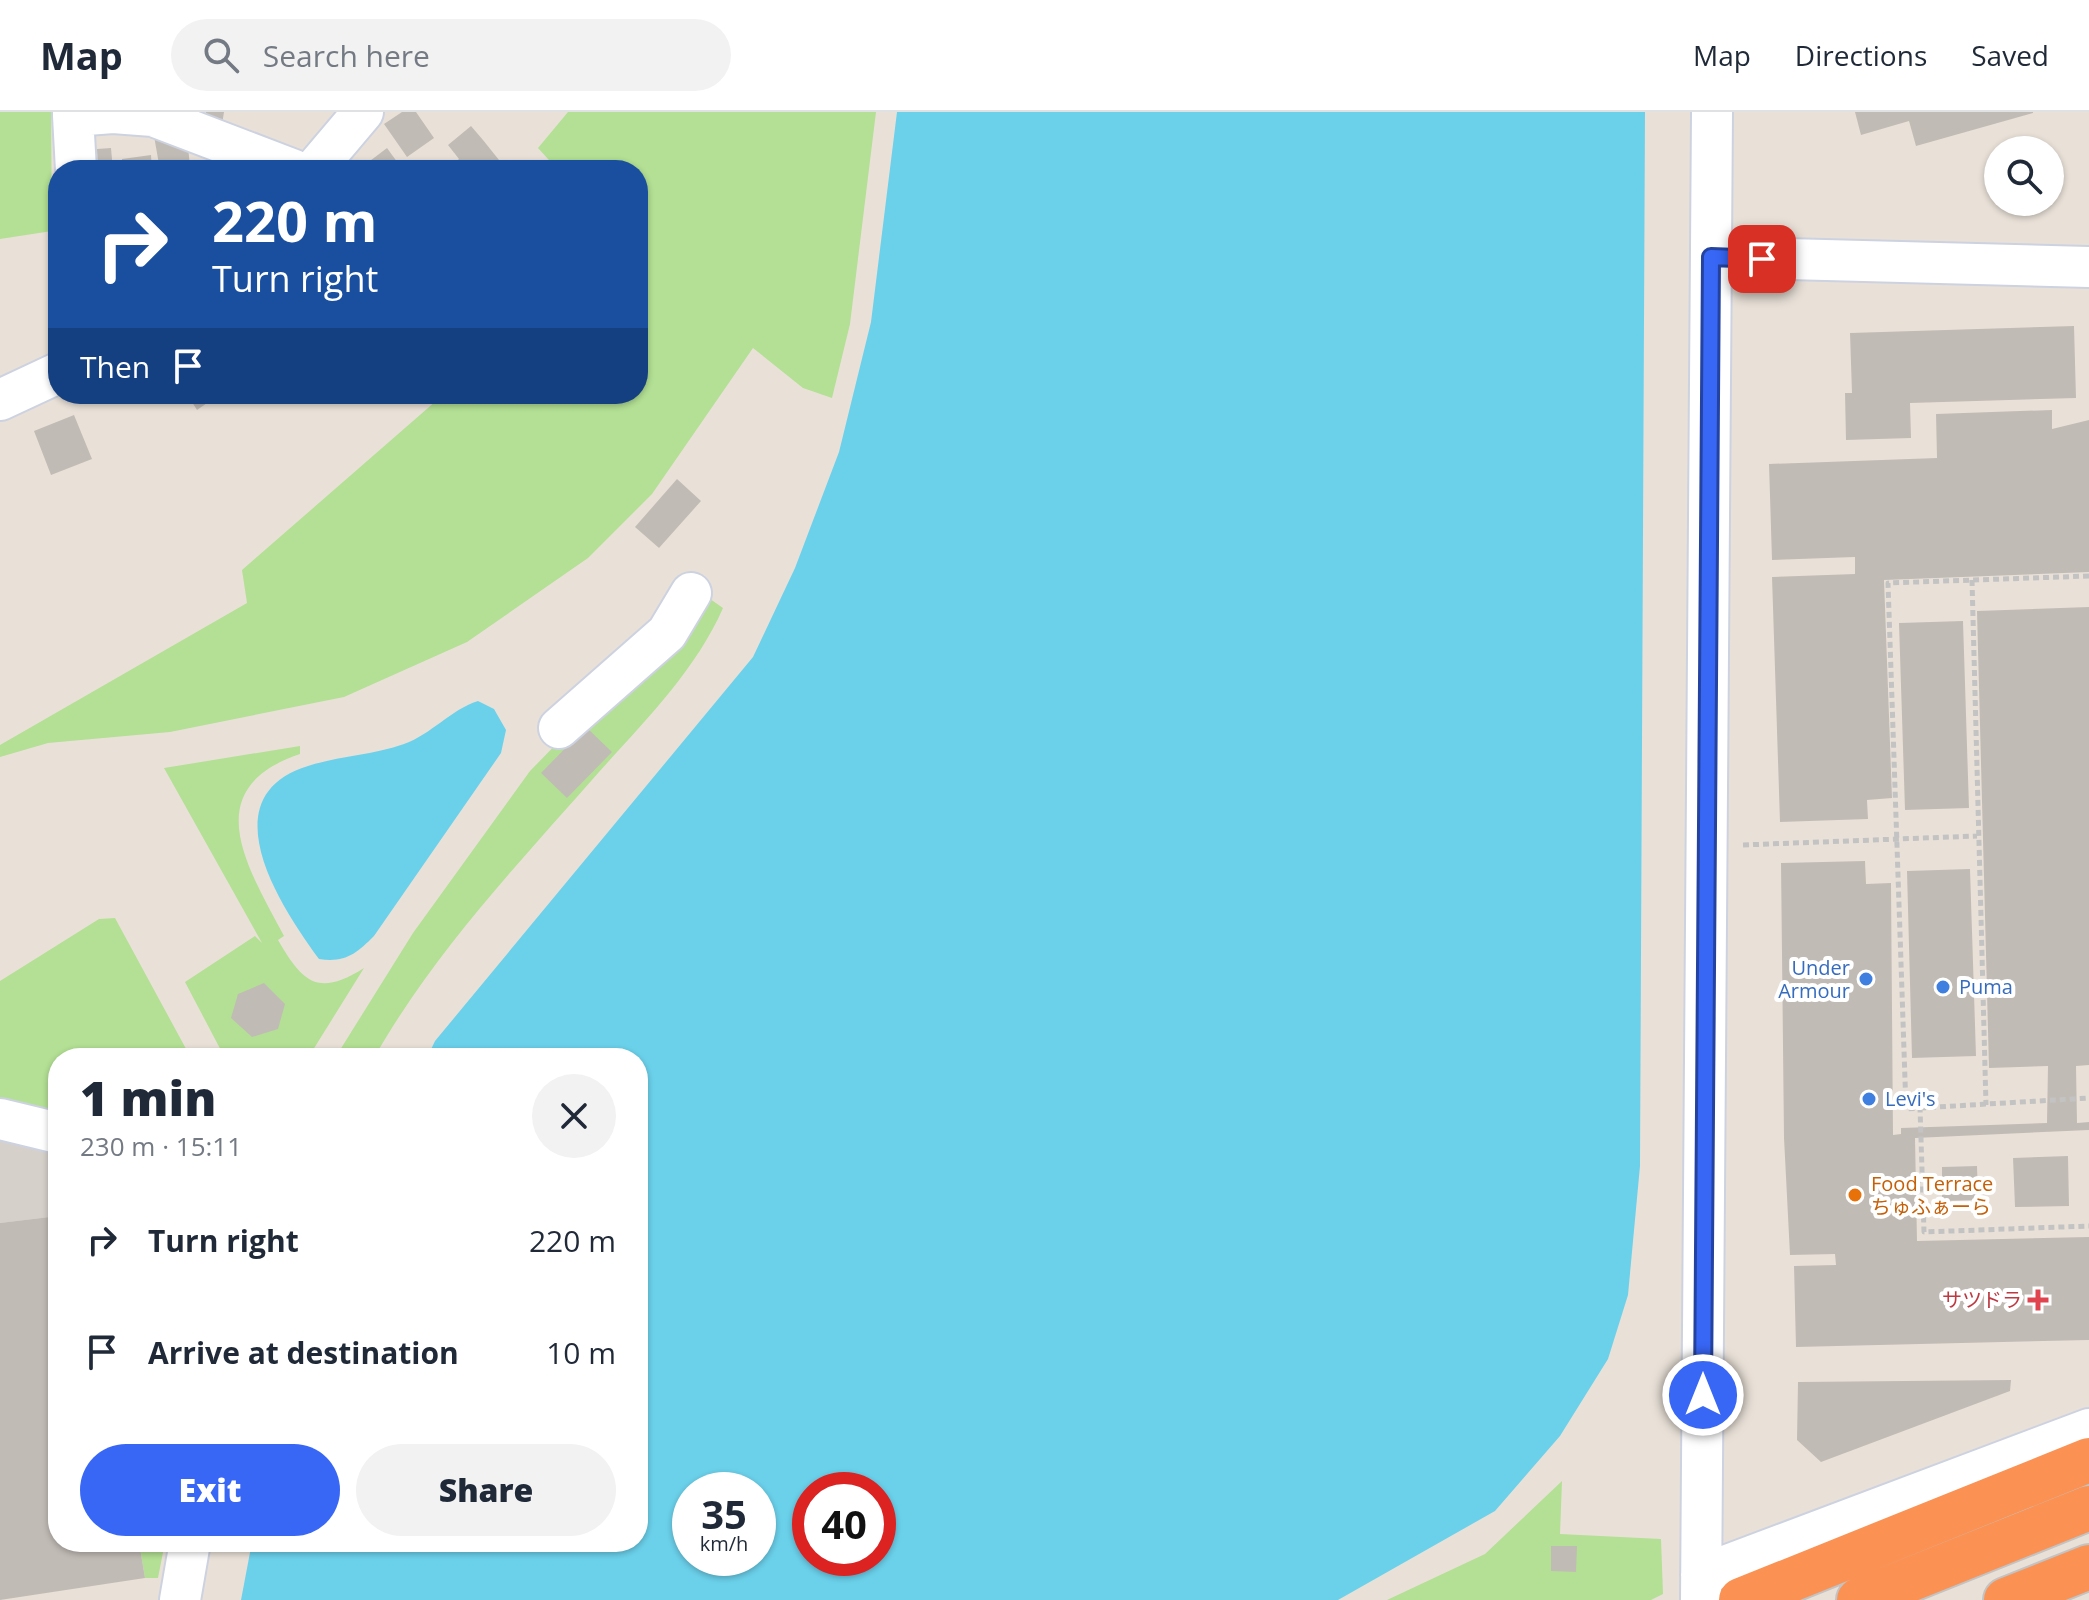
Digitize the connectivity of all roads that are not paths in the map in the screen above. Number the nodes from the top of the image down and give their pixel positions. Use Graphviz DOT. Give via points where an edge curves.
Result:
graph roads {
  1 [pos="363,112"];
  2 [pos="1712,112"];
  3 [pos="73,114"];
  4 [pos="327,142"];
  5 [pos="75,160"];
  6 [pos="268,160"];
  7 [pos="1711,257"];
  8 [pos="2089,267"];
  9 [pos="48,378"];
  10 [pos="0,400"];
  11 [pos="691,593"];
  12 [pos="559,728"];
  13 [pos="0,1119"];
  14 [pos="48,1131"];
  15 [pos="2089,1429"];
  16 [pos="2089,1460"];
  17 [pos="2089,1508"];
  18 [pos="188,1552"];
  19 [pos="2089,1567"];
  20 [pos="1701,1588"];
  21 [pos="180,1600"];
  22 [pos="1741,1600"];
  23 [pos="1859,1600"];
  24 [pos="2006,1600"];
  1 -- 4 [label="street"];
  2 -- 7 [label="street"];
  3 -- 5 [label="street"];
  3 -- 6 [label="street" via="153,116"];
  7 -- 8 [label="street"];
  7 -- 20 [label="street"];
  9 -- 10 [label="street"];
  11 -- 12 [label="street" via="667,633"];
  13 -- 14 [label="street"];
  15 -- 20 [label="street"];
  16 -- 22 [label="highway"];
  17 -- 23 [label="highway"];
  18 -- 21 [label="street"];
  19 -- 24 [label="highway"];
}
